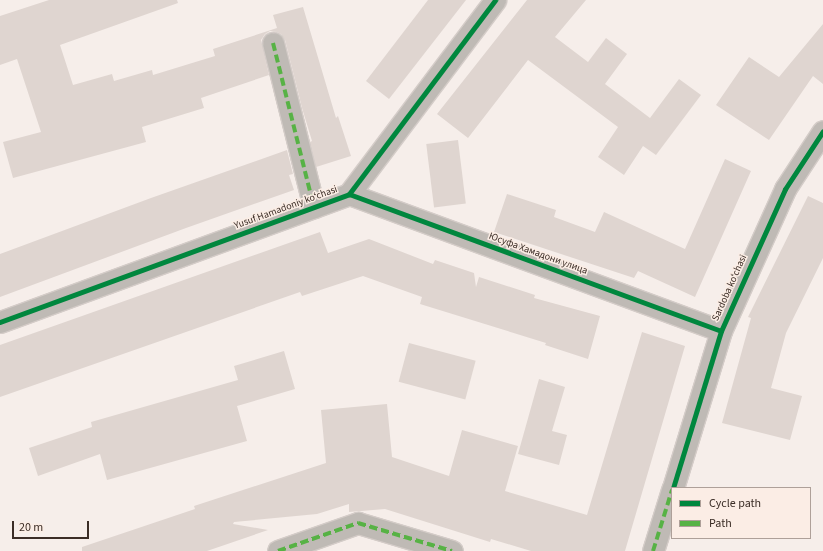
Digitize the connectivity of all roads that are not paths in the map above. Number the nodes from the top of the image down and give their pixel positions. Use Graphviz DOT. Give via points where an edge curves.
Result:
graph roads {
  1 [pos="495,0"];
  2 [pos="272,43"];
  3 [pos="823,131"];
  4 [pos="349,194"];
  5 [pos="314,207"];
  6 [pos="0,322"];
  7 [pos="720,331"];
  8 [pos="673,487"];
  9 [pos="671,492"];
  10 [pos="278,551"];
  11 [pos="452,551"];
  12 [pos="653,551"];
  1 -- 4 [label="street, Yusuf Hamadoniy koʻchasi"];
  2 -- 5 [label="street"];
  3 -- 7 [label="street, Sardoba koʻchasi" via="785,190"];
  4 -- 5 [label="street, Yusuf Hamadoniy koʻchasi"];
  4 -- 7 [label="street, Юсуфа Хамадони улица"];
  5 -- 6 [label="street, Yusuf Hamadoniy koʻchasi"];
  7 -- 8 [label="street, Sardoba koʻchasi"];
  9 -- 12 [label="street, Sardoba koʻchasi"];
  10 -- 11 [label="street" via="358,523"];
}
